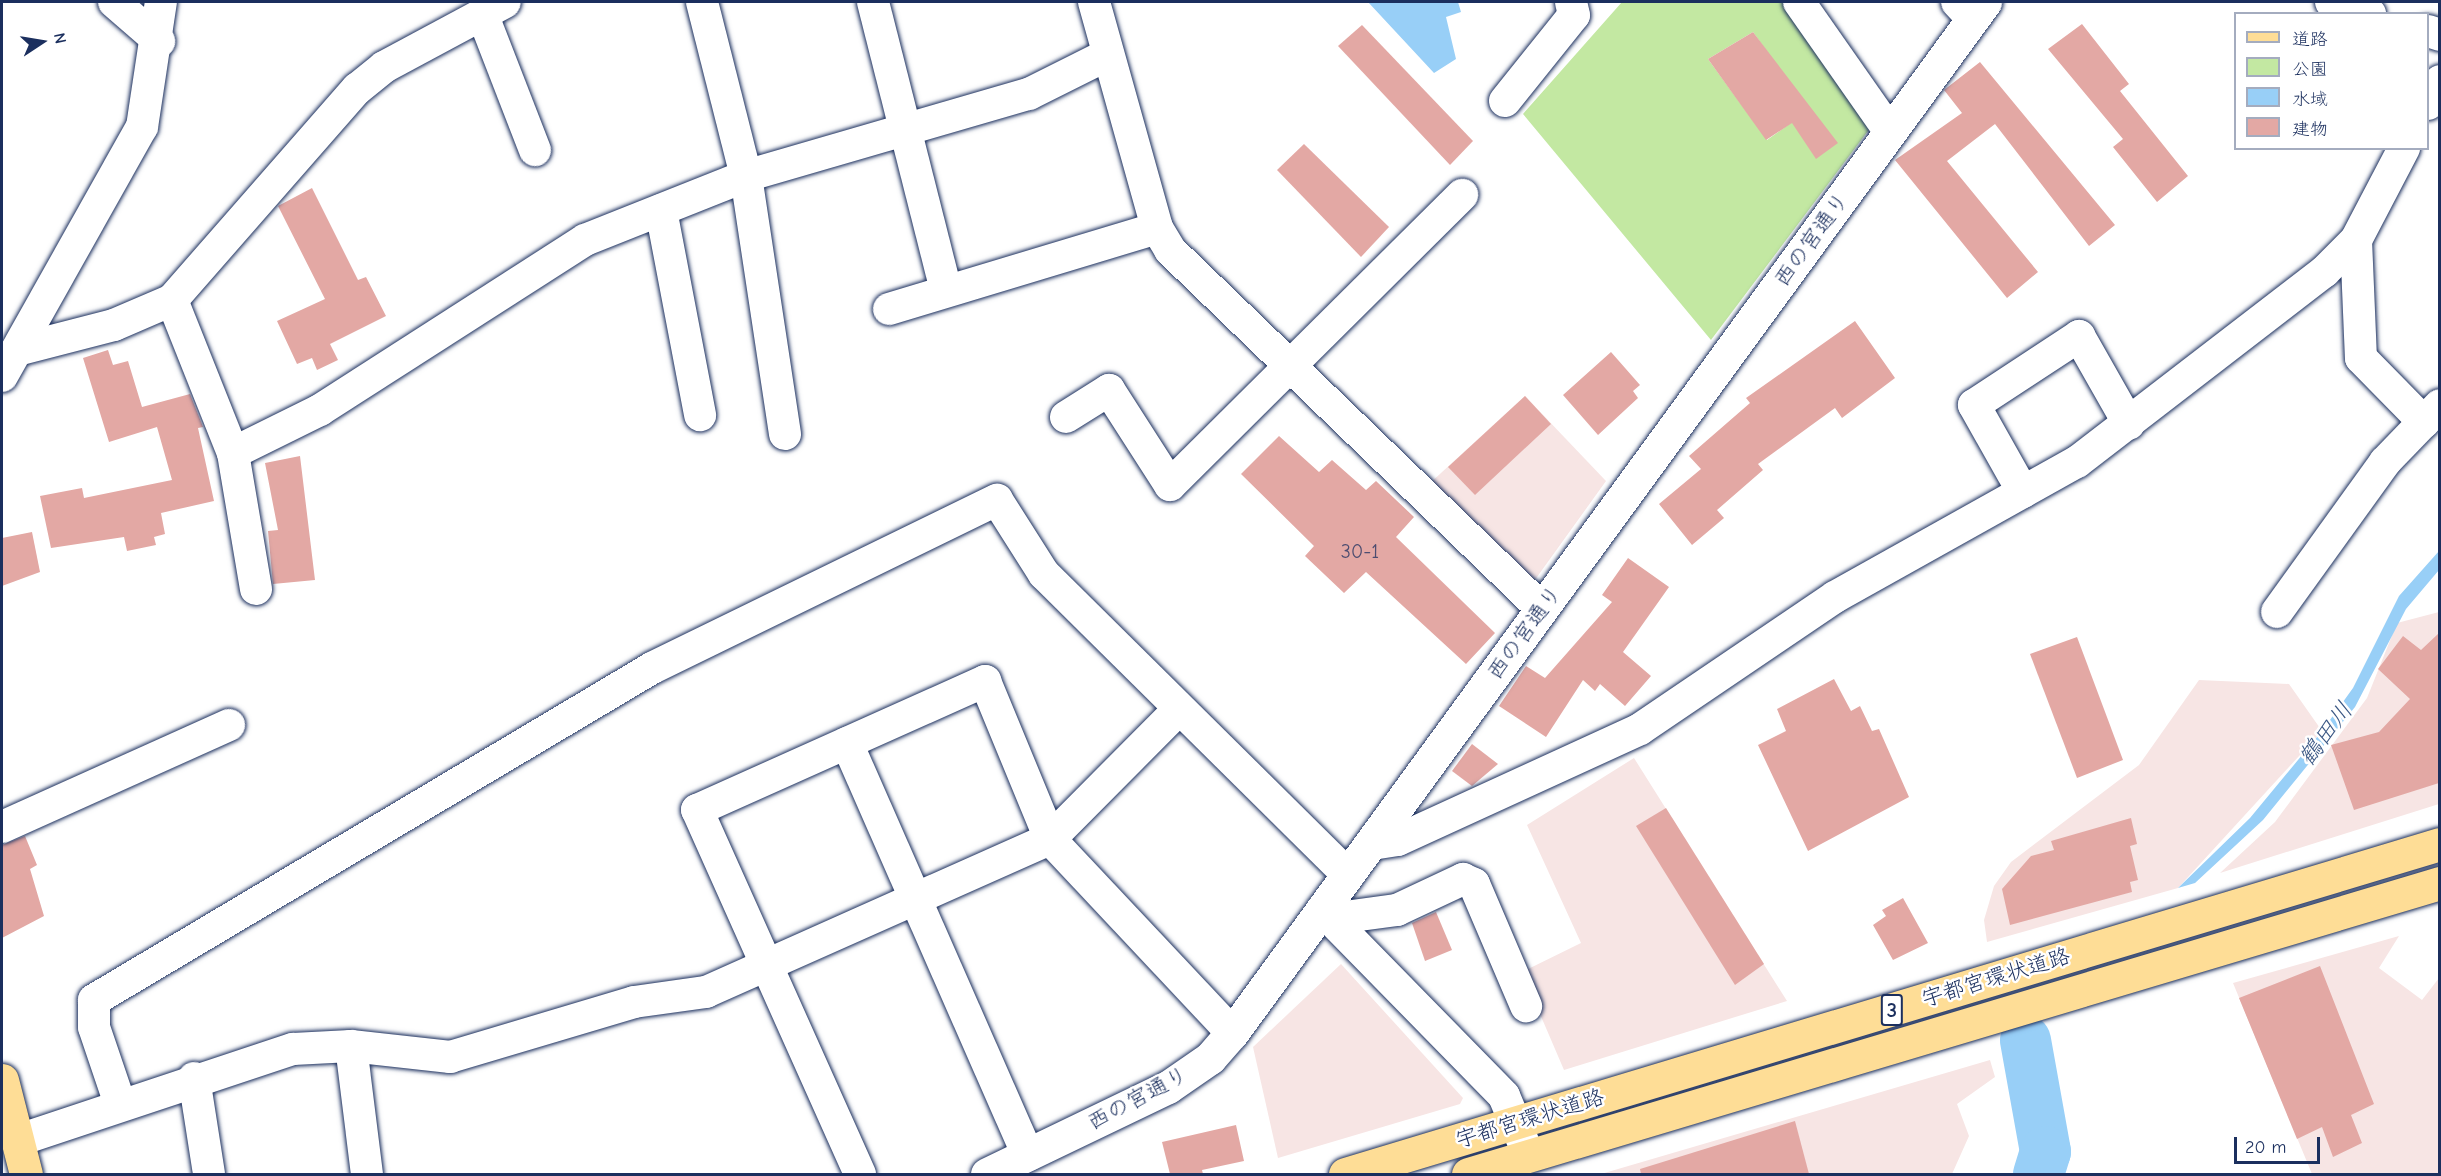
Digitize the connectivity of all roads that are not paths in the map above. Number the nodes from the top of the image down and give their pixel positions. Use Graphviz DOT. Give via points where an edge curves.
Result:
graph roads {
  1 [pos="114,2"];
  2 [pos="161,2"];
  3 [pos="702,2"];
  4 [pos="1094,2"];
  5 [pos="1571,2"];
  6 [pos="1799,2"];
  7 [pos="2331,2"];
  8 [pos="882,4"];
  9 [pos="1971,7"];
  10 [pos="494,9"];
  11 [pos="2364,12"];
  12 [pos="159,41"];
  13 [pos="1107,55"];
  14 [pos="2439,81"];
  15 [pos="1505,100"];
  16 [pos="2429,100"];
  17 [pos="906,129"];
  18 [pos="1890,132"];
  19 [pos="535,150"];
  20 [pos="2403,150"];
  21 [pos="746,176"];
  22 [pos="1462,195"];
  23 [pos="661,210"];
  24 [pos="1157,228"];
  25 [pos="2356,240"];
  26 [pos="946,290"];
  27 [pos="172,300"];
  28 [pos="889,309"];
  29 [pos="17,350"];
  30 [pos="1292,368"];
  31 [pos="2,376"];
  32 [pos="2432,413"];
  33 [pos="700,415"];
  34 [pos="1066,417"];
  35 [pos="2129,424"];
  36 [pos="785,434"];
  37 [pos="233,453"];
  38 [pos="2023,492"];
  39 [pos="256,589"];
  40 [pos="1542,609"];
  41 [pos="2277,612"];
  42 [pos="1177,711"];
  43 [pos="229,725"];
  44 [pos="847,744"];
  45 [pos="2,827"];
  46 [pos="1050,839"];
  47 [pos="1371,844"];
  48 [pos="2439,844"];
  49 [pos="1348,875"];
  50 [pos="2439,883"];
  51 [pos="912,903"];
  52 [pos="1326,915"];
  53 [pos="762,966"];
  54 [pos="1527,1005"];
  55 [pos="1232,1033"];
  56 [pos="351,1046"];
  57 [pos="194,1078"];
  58 [pos="2,1080"];
  59 [pos="120,1104"];
  60 [pos="1519,1122"];
  61 [pos="19,1140"];
  62 [pos="1028,1155"];
  63 [pos="1529,1156"];
  64 [pos="26,1174"];
  65 [pos="209,1174"];
  66 [pos="367,1174"];
  67 [pos="860,1174"];
  68 [pos="987,1174"];
  69 [pos="1345,1174"];
  70 [pos="1468,1174"];
  1 -- 12 [label="street"];
  2 -- 12 [label="street"];
  3 -- 21 [label="street"];
  4 -- 13 [label="street"];
  5 -- 15 [label="street" via="1574,15"];
  6 -- 18 [label="street"];
  7 -- 11 [label="street"];
  8 -- 17 [label="street"];
  9 -- 18 [label="street, 西の宮通り"];
  10 -- 19 [label="street"];
  10 -- 27 [label="street" via="384,67 357,89"];
  12 -- 29 [label="street" via="142,127"];
  13 -- 17 [label="street" via="1029,94"];
  13 -- 24 [label="street"];
  14 -- 16 [label="street"];
  17 -- 21 [label="street"];
  17 -- 26 [label="street"];
  18 -- 40 [label="street, 西の宮通り"];
  20 -- 25 [label="street"];
  21 -- 23 [label="street"];
  21 -- 36 [label="street"];
  22 -- 30 [label="street"];
  23 -- 33 [label="street"];
  23 -- 37 [label="street" via="585,240 320,410"];
  24 -- 26 [label="street"];
  24 -- 30 [label="street" via="1187,268"];
  25 -- 32 [label="street" via="2361,358"];
  25 -- 35 [label="street" via="2264,324"];
  26 -- 28 [label="street"];
  27 -- 29 [label="street" via="114,325"];
  27 -- 37 [label="street"];
  29 -- 31 [label="street"];
  30 -- 34 [label="street" via="1170,485 1109,390"];
  30 -- 40 [label="street"];
  32 -- 41 [label="street" via="2385,462"];
  35 -- 38 [label="street"];
  35 -- 38 [label="street" via="2079,336 1974,405"];
  37 -- 39 [label="street"];
  38 -- 47 [label="street" via="1834,597 1640,729 1398,840"];
  40 -- 47 [label="street, 西の宮通り"];
  42 -- 46 [label="street"];
  42 -- 49 [label="street"];
  42 -- 59 [label="street" via="1044,574 997,500 652,668 94,1000 94,1027"];
  43 -- 45 [label="street"];
  44 -- 46 [label="street" via="985,681"];
  44 -- 51 [label="street"];
  44 -- 53 [label="street" via="696,810"];
  46 -- 51 [label="street"];
  46 -- 55 [label="street"];
  47 -- 49 [label="street, 西の宮通り"];
  48 -- 60 [label="main road, 宇都宮環状道路 / 3"];
  49 -- 52 [label="street, 西の宮通り"];
  50 -- 63 [label="main road, 宇都宮環状道路 / 3"];
  51 -- 53 [label="street"];
  51 -- 62 [label="street"];
  52 -- 54 [label="street" via="1397,910 1464,879 1474,884"];
  52 -- 55 [label="street, 西の宮通り"];
  52 -- 60 [label="street" via="1504,1096"];
  53 -- 56 [label="street" via="706,992 634,1002 450,1057"];
  53 -- 67 [label="street"];
  55 -- 62 [label="street, 西の宮通り" via="1210,1058 1168,1087"];
  56 -- 57 [label="street" via="293,1049"];
  56 -- 66 [label="street"];
  57 -- 59 [label="street"];
  57 -- 65 [label="street"];
  58 -- 61 [label="main road"];
  59 -- 61 [label="street"];
  60 -- 63 [label="street"];
  60 -- 69 [label="main road, 宇都宮環状道路 / 3"];
  61 -- 64 [label="main road"];
  62 -- 68 [label="street, 西の宮通り"];
  63 -- 70 [label="main road, 宇都宮環状道路 / 3"];
}
